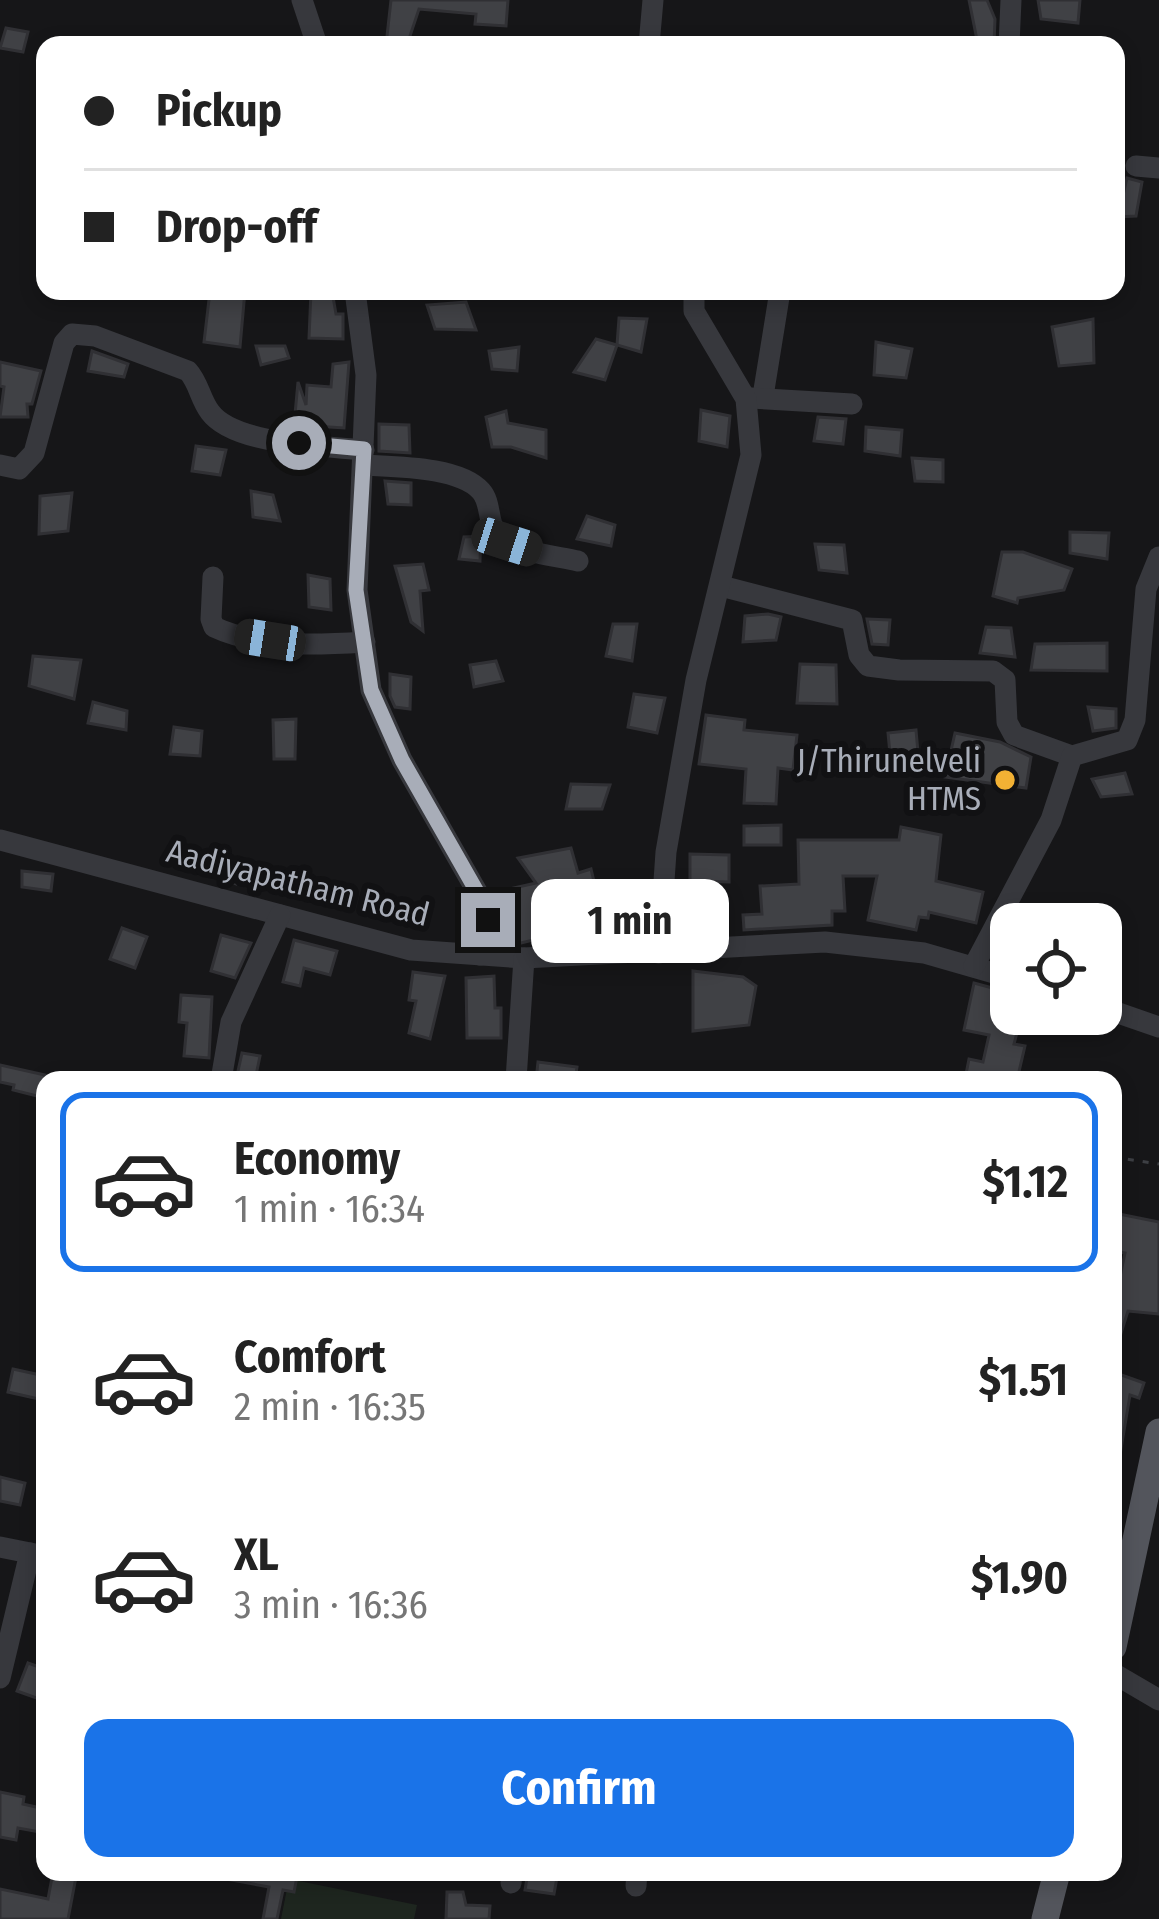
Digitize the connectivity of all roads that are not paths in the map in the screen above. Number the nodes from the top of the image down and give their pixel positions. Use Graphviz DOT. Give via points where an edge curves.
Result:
graph roads {
  1 [pos="302,0"];
  2 [pos="652,0"];
  3 [pos="1011,0"];
  4 [pos="314,36"];
  5 [pos="650,36"];
  6 [pos="1009,36"];
  7 [pos="356,300"];
  8 [pos="694,300"];
  9 [pos="778,300"];
  10 [pos="754,398"];
  11 [pos="852,404"];
  12 [pos="364,457"];
  13 [pos="0,465"];
  14 [pos="1159,557"];
  15 [pos="578,561"];
  16 [pos="213,577"];
  17 [pos="721,586"];
  18 [pos="365,642"];
  19 [pos="1072,756"];
  20 [pos="0,839"];
  21 [pos="280,915"];
  22 [pos="659,953"];
  23 [pos="480,955"];
  24 [pos="524,958"];
  25 [pos="974,966"];
  26 [pos="990,971"];
  27 [pos="1122,1014"];
  28 [pos="1159,1027"];
  29 [pos="223,1071"];
  30 [pos="517,1071"];
  31 [pos="1159,1432"];
  32 [pos="1124,1541"];
  33 [pos="0,1547"];
  34 [pos="36,1555"];
  35 [pos="36,1561"];
  36 [pos="0,1674"];
  37 [pos="1122,1678"];
  38 [pos="1159,1700"];
  39 [pos="1052,1881"];
  40 [pos="1046,1919"];
  1 -- 4 [label="street"];
  2 -- 5 [label="street"];
  3 -- 6 [label="street"];
  7 -- 12 [label="street" via="366,375"];
  8 -- 10 [label="street"];
  9 -- 10 [label="street"];
  10 -- 11 [label="street"];
  10 -- 17 [label="street" via="751,454"];
  12 -- 13 [label="street" via="223,424 188,370 72,334 34,453 19,469"];
  12 -- 15 [label="street" via="472,485 507,542"];
  12 -- 18 [label="street" via="356,590"];
  14 -- 19 [label="street" via="1146,589 1136,720 1127,740"];
  16 -- 18 [label="street" via="214,627 311,646"];
  17 -- 19 [label="street" via="851,620 868,666 993,671 1005,680 1014,735"];
  17 -- 22 [label="street" via="666,853"];
  18 -- 23 [label="street" via="371,690 402,760 484,904"];
  19 -- 25 [label="street" via="1051,820"];
  20 -- 21 [label="street, Aadiyapatham Road"];
  21 -- 23 [label="street, Aadiyapatham Road" via="411,950"];
  21 -- 29 [label="street" via="231,1022"];
  22 -- 24 [label="street, Aadiyapatham Road"];
  22 -- 25 [label="street, Aadiyapatham Road" via="825,942"];
  23 -- 24 [label="street, Aadiyapatham Road"];
  24 -- 30 [label="street"];
  25 -- 26 [label="street, Aadiyapatham Road"];
  27 -- 28 [label="street"];
  31 -- 32 [label="main road"];
  33 -- 34 [label="street"];
  35 -- 36 [label="street"];
  37 -- 38 [label="street"];
  39 -- 40 [label="main road"];
}
